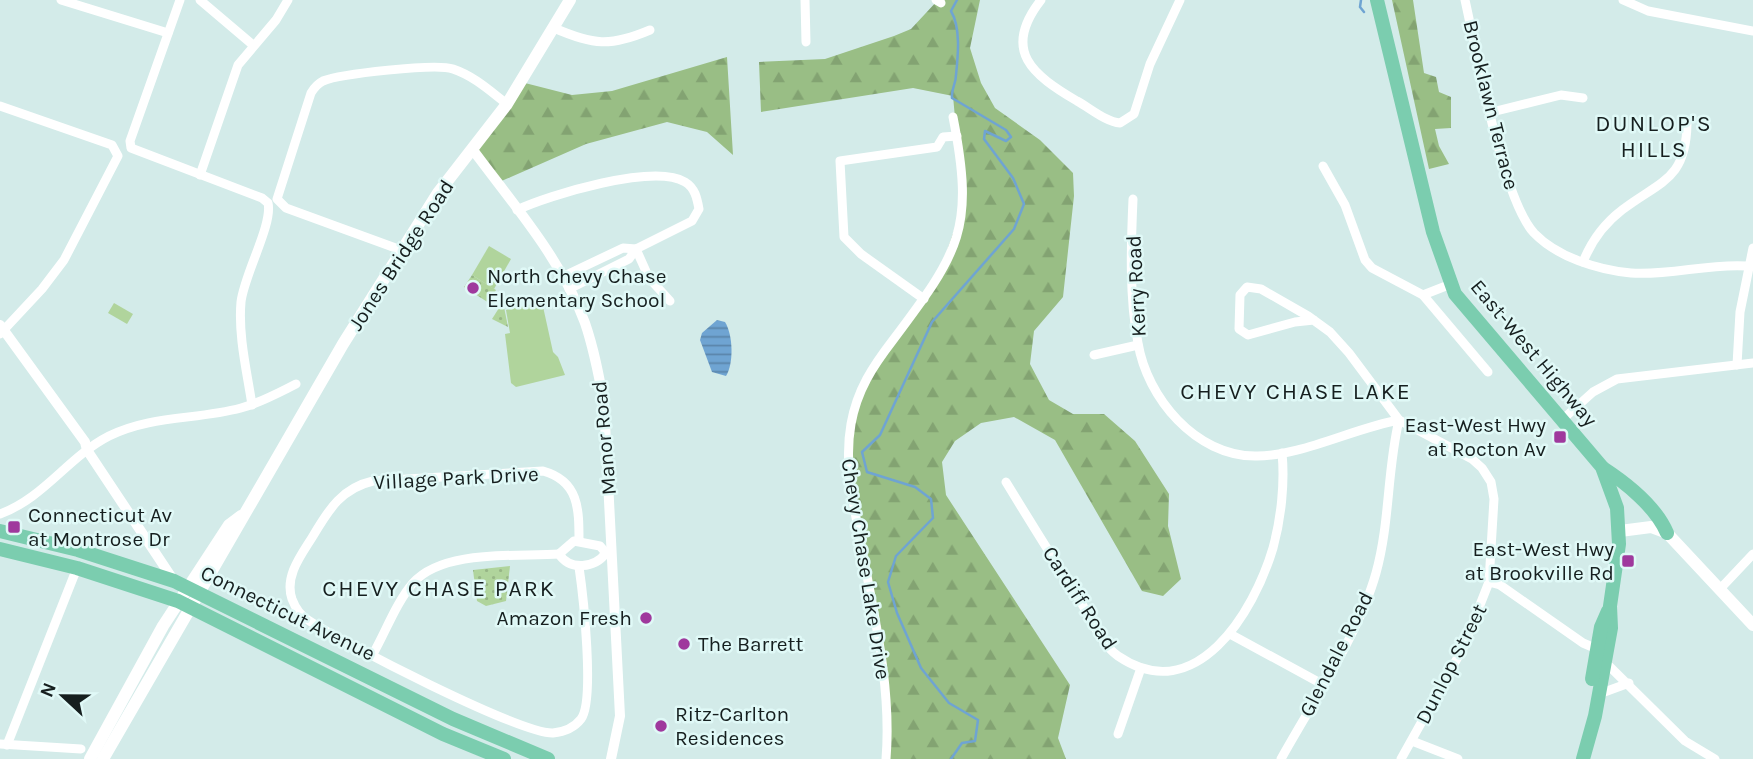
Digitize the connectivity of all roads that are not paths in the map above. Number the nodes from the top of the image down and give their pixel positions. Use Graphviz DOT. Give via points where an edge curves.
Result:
graph roads {
  1 [pos="61,0"];
  2 [pos="180,0"];
  3 [pos="200,0"];
  4 [pos="288,0"];
  5 [pos="805,0"];
  6 [pos="1041,0"];
  7 [pos="1180,0"];
  8 [pos="1377,0"];
  9 [pos="1465,0"];
  10 [pos="1623,0"];
  11 [pos="567,1"];
  12 [pos="554,29"];
  13 [pos="650,30"];
  14 [pos="1753,31"];
  15 [pos="168,33"];
  16 [pos="806,42"];
  17 [pos="253,45"];
  18 [pos="1583,98"];
  19 [pos="507,104"];
  20 [pos="0,106"];
  21 [pos="1492,112"];
  22 [pos="953,117"];
  23 [pos="1687,124"];
  24 [pos="957,136"];
  25 [pos="473,150"];
  26 [pos="1323,166"];
  27 [pos="200,174"];
  28 [pos="1133,199"];
  29 [pos="272,201"];
  30 [pos="517,210"];
  31 [pos="1753,248"];
  32 [pos="636,249"];
  33 [pos="401,250"];
  34 [pos="1583,262"];
  35 [pos="1747,266"];
  36 [pos="562,277"];
  37 [pos="1451,284"];
  38 [pos="569,289"];
  39 [pos="1423,295"];
  40 [pos="924,299"];
  41 [pos="670,301"];
  42 [pos="1314,320"];
  43 [pos="1,330"];
  44 [pos="1138,345"];
  45 [pos="1094,355"];
  46 [pos="1753,363"];
  47 [pos="1737,365"];
  48 [pos="1488,372"];
  49 [pos="296,384"];
  50 [pos="252,405"];
  51 [pos="1563,419"];
  52 [pos="1399,420"];
  53 [pos="87,450"];
  54 [pos="1282,453"];
  55 [pos="1602,467"];
  56 [pos="1006,482"];
  57 [pos="0,514"];
  58 [pos="0,531"];
  59 [pos="1620,531"];
  60 [pos="1667,533"];
  61 [pos="579,541"];
  62 [pos="0,549"];
  63 [pos="608,553"];
  64 [pos="559,554"];
  65 [pos="1753,554"];
  66 [pos="579,567"];
  67 [pos="77,568"];
  68 [pos="174,581"];
  69 [pos="1489,582"];
  70 [pos="1720,589"];
  71 [pos="188,596"];
  72 [pos="1753,625"];
  73 [pos="1230,634"];
  74 [pos="373,654"];
  75 [pos="1601,655"];
  76 [pos="1141,668"];
  77 [pos="1629,683"];
  78 [pos="1322,684"];
  79 [pos="1599,694"];
  80 [pos="1118,734"];
  81 [pos="1587,738"];
  82 [pos="1412,741"];
  83 [pos="4,745"];
  84 [pos="85,754"];
  85 [pos="103,759"];
  86 [pos="504,759"];
  87 [pos="548,759"];
  88 [pos="611,759"];
  89 [pos="886,759"];
  90 [pos="1281,759"];
  91 [pos="1401,759"];
  92 [pos="1458,759"];
  93 [pos="1583,759"];
  94 [pos="1715,759"];
  1 -- 15 [label="street"];
  2 -- 15 [label="street"];
  3 -- 17 [label="street"];
  4 -- 17 [label="street"];
  5 -- 16 [label="street"];
  6 -- 7 [label="street" via="1023,32 1023,52 1029,64 1044,82 1120,123 1134,114 1150,64"];
  8 -- 37 [label="main road, East-West Highway" via="1433,232"];
  9 -- 21 [label="street, Brooklawn Terrace"];
  10 -- 14 [label="street" via="1648,11"];
  11 -- 12 [label="main road, Jones Bridge Road"];
  12 -- 13 [label="street" via="596,43"];
  12 -- 19 [label="main road, Jones Bridge Road"];
  15 -- 27 [label="street" via="131,148"];
  17 -- 27 [label="street" via="238,65"];
  18 -- 21 [label="street" via="1561,96"];
  19 -- 25 [label="main road, Jones Bridge Road"];
  19 -- 29 [label="street" via="475,79 432,66 340,76 316,85"];
  20 -- 43 [label="street" via="112,145 117,151 117,160 64,260 43,289"];
  21 -- 34 [label="street, Brooklawn Terrace" via="1512,194 1522,216 1548,245"];
  22 -- 24 [label="street, Chevy Chase Lake Drive"];
  23 -- 34 [label="street" via="1687,144 1674,172 1657,189 1610,219"];
  24 -- 40 [label="street, Chevy Chase Lake Drive" via="963,173 960,227 947,265"];
  24 -- 40 [label="street" via="943,137 937,147 840,161 844,237"];
  25 -- 30 [label="street, Manor Road"];
  25 -- 33 [label="main road, Jones Bridge Road"];
  26 -- 39 [label="street" via="1345,205 1365,260"];
  27 -- 29 [label="street"];
  28 -- 44 [label="street, Kerry Road"];
  29 -- 33 [label="street"];
  29 -- 50 [label="street" via="241,303"];
  30 -- 32 [label="street" via="607,180 676,178 686,182 697,198 692,222"];
  30 -- 36 [label="street, Manor Road"];
  31 -- 35 [label="street"];
  32 -- 36 [label="street" via="623,248"];
  32 -- 38 [label="street" via="629,259"];
  32 -- 41 [label="street" via="649,278"];
  33 -- 71 [label="main road, Jones Bridge Road" via="241,516 237,531"];
  34 -- 35 [label="street, Brooklawn Terrace" via="1634,274"];
  35 -- 47 [label="street"];
  36 -- 38 [label="street, Manor Road"];
  37 -- 39 [label="street"];
  37 -- 51 [label="main road, East-West Highway" via="1471,315"];
  38 -- 63 [label="street, Manor Road" via="596,359 604,402"];
  39 -- 48 [label="street"];
  40 -- 89 [label="street, Chevy Chase Lake Drive" via="858,393 849,440 850,481 885,687"];
  42 -- 42 [label="street" via="1261,289 1247,287 1240,295 1240,329 1248,335"];
  42 -- 52 [label="street" via="1349,354"];
  43 -- 53 [label="street" via="61,411 79,447"];
  44 -- 45 [label="street"];
  44 -- 54 [label="street, Kerry Road" via="1161,399 1194,435 1237,455"];
  46 -- 47 [label="street"];
  47 -- 51 [label="street" via="1617,379 1593,392"];
  49 -- 50 [label="street"];
  50 -- 53 [label="street" via="148,421"];
  51 -- 55 [label="main road, East-West Highway"];
  52 -- 54 [label="street, Kerry Road"];
  52 -- 69 [label="street, Dunlop Street" via="1472,459 1491,482 1494,511"];
  52 -- 78 [label="street, Glendale Road" via="1376,575"];
  53 -- 57 [label="street" via="31,498"];
  53 -- 68 [label="street"];
  54 -- 73 [label="street" via="1273,547"];
  55 -- 59 [label="main road, East-West Highway"];
  55 -- 60 [label="main road" via="1627,485"];
  56 -- 76 [label="street, Cardiff Road" via="1108,647"];
  58 -- 68 [label="main road, Connecticut Avenue"];
  59 -- 60 [label="main road" via="1651,527"];
  59 -- 75 [label="main road, East-West Highway" via="1610,606 1601,627"];
  60 -- 70 [label="main road"];
  61 -- 63 [label="street"];
  61 -- 64 [label="street" via="569,543"];
  61 -- 74 [label="street, Village Park Drive" via="577,500 571,487 543,471 373,481 349,489 315,532 289,586 306,619"];
  62 -- 67 [label="main road, Connecticut Avenue"];
  63 -- 66 [label="street"];
  63 -- 88 [label="street, Manor Road" via="620,716"];
  64 -- 66 [label="street"];
  64 -- 74 [label="street" via="451,561 431,568 409,589"];
  65 -- 70 [label="street"];
  66 -- 74 [label="street, Village Park Drive" via="588,699 579,722 564,731 527,727"];
  67 -- 71 [label="main road, Connecticut Avenue"];
  67 -- 83 [label="street"];
  68 -- 71 [label="main road, Connecticut Avenue"];
  69 -- 75 [label="street"];
  69 -- 82 [label="street, Dunlop Street" via="1463,648"];
  70 -- 72 [label="main road"];
  71 -- 84 [label="main road, Jones Bridge Road"];
  71 -- 85 [label="main road, Jones Bridge Road"];
  71 -- 86 [label="main road, Connecticut Avenue" via="443,734"];
  71 -- 87 [label="main road, Connecticut Avenue"];
  73 -- 76 [label="street" via="1211,654 1190,666 1167,671"];
  73 -- 78 [label="street"];
  75 -- 77 [label="street"];
  75 -- 79 [label="main road, East-West Highway"];
  75 -- 81 [label="main road, East-West Highway" via="1586,714"];
  76 -- 80 [label="street"];
  77 -- 79 [label="street"];
  77 -- 94 [label="street" via="1685,741"];
  78 -- 90 [label="street, Glendale Road"];
  79 -- 81 [label="main road, East-West Highway"];
  81 -- 93 [label="main road, East-West Highway"];
  82 -- 91 [label="street, Dunlop Street"];
  82 -- 92 [label="street"];
  83 -- 84 [label="street"];
}
